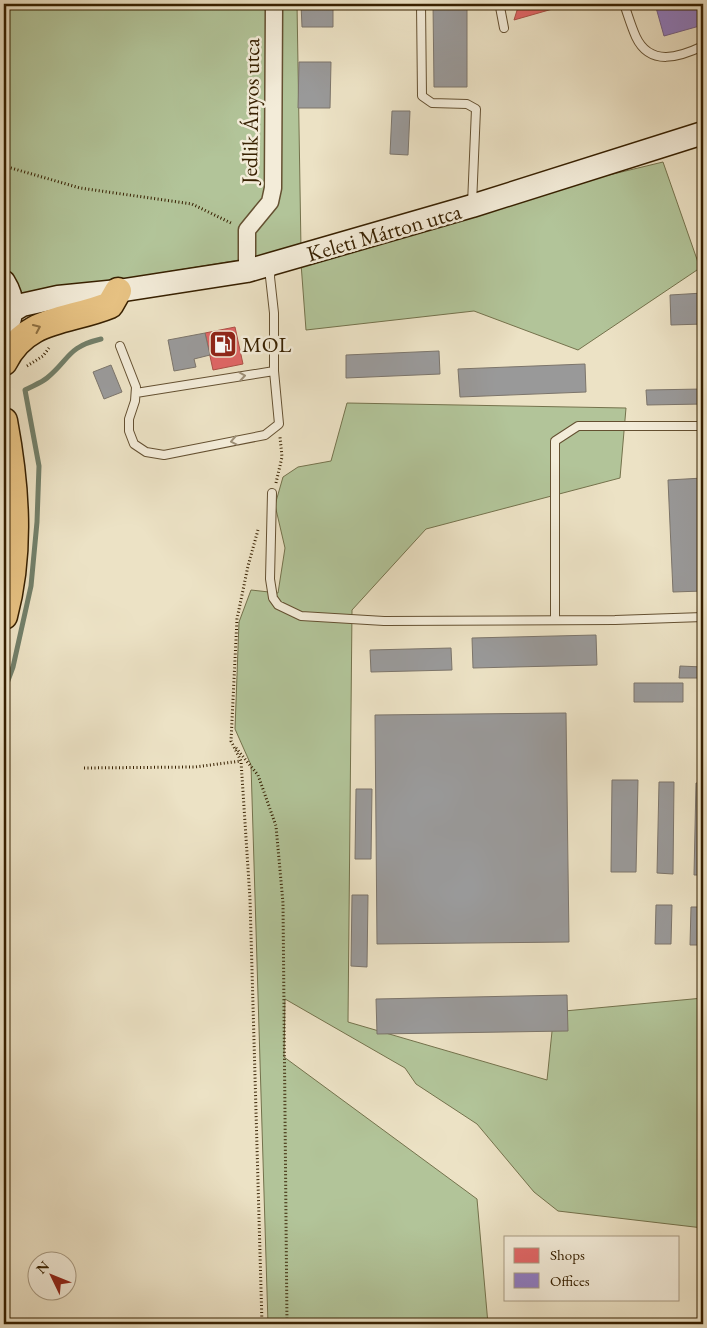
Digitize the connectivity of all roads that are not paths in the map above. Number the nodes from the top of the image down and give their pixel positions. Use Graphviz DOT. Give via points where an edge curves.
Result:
graph roads {
  1 [pos="274,4"];
  2 [pos="421,4"];
  3 [pos="501,4"];
  4 [pos="624,4"];
  5 [pos="504,28"];
  6 [pos="703,46"];
  7 [pos="703,133"];
  8 [pos="472,206"];
  9 [pos="272,264"];
  10 [pos="246,271"];
  11 [pos="118,291"];
  12 [pos="8,294"];
  13 [pos="4,332"];
  14 [pos="120,346"];
  15 [pos="14,365"];
  16 [pos="274,371"];
  17 [pos="136,394"];
  18 [pos="4,420"];
  19 [pos="703,426"];
  20 [pos="272,493"];
  21 [pos="4,616"];
  22 [pos="703,617"];
  23 [pos="555,620"];
  1 -- 10 [label="street, Jedlik Ányos utca" via="273,188 270,202 248,230"];
  2 -- 8 [label="lane" via="422,96 432,103 467,104 476,110"];
  3 -- 5 [label="lane"];
  4 -- 6 [label="lane" via="636,38 647,51 665,58 684,55"];
  7 -- 8 [label="main road, Keleti Márton utca"];
  8 -- 9 [label="main road, Keleti Márton utca"];
  9 -- 10 [label="main road, Keleti Márton utca"];
  9 -- 16 [label="lane"];
  10 -- 11 [label="main road, Keleti Márton utca"];
  11 -- 12 [label="main road, Keleti Márton utca" via="58,296"];
  15 -- 11 [label="highway, one-way" via="15,345 26,333 38,326 110,305"];
  12 -- 13 [label="main road, Keleti Márton utca" via="8,324"];
  14 -- 17 [label="lane"];
  17 -- 16 [label="lane, one-way"];
  16 -- 17 [label="lane, one-way" via="279,424 265,435 164,455 146,452 134,444 129,420"];
  18 -- 21 [label="highway" via="16,515"];
  19 -- 23 [label="lane" via="578,426 555,441"];
  20 -- 23 [label="lane" via="270,579 273,598 278,606 301,616 364,620"];
  22 -- 23 [label="lane"];
}
